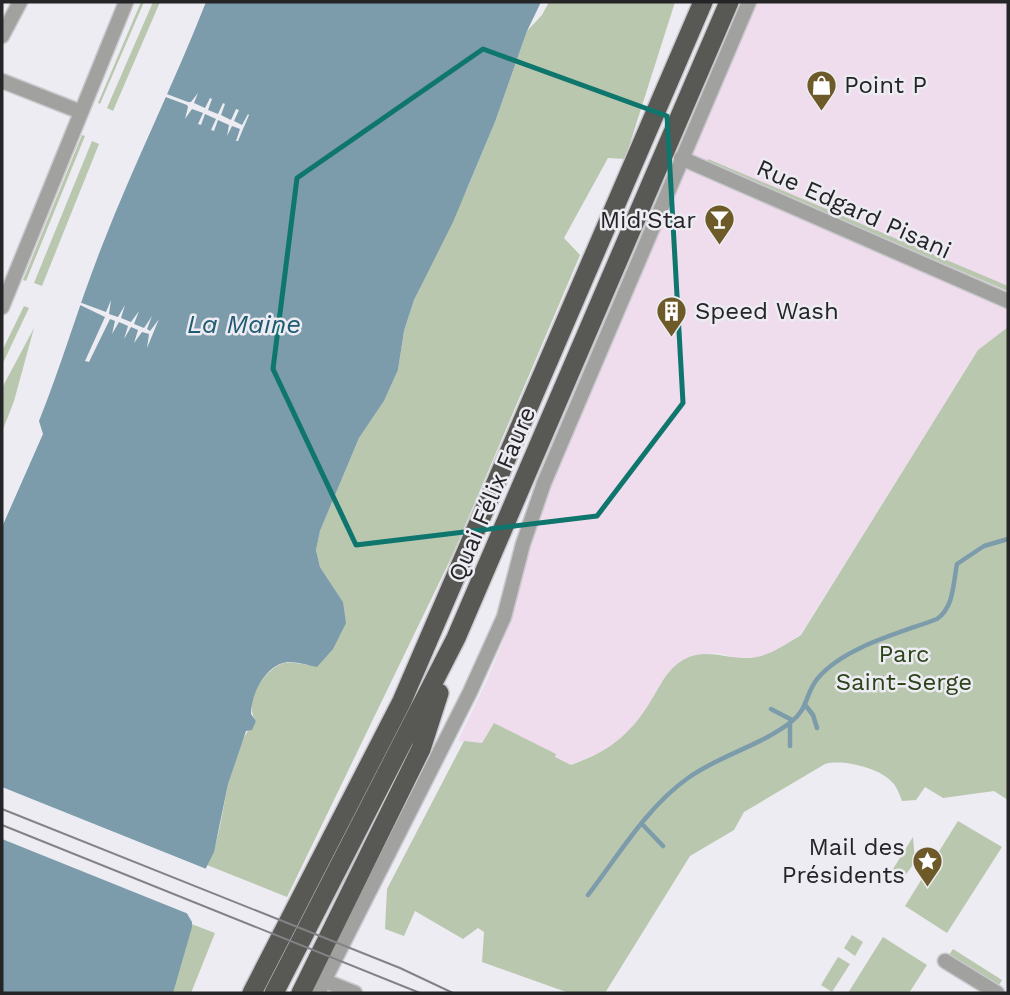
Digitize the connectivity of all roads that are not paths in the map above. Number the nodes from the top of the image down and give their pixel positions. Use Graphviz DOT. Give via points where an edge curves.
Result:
graph roads {
  1 [pos="20,2"];
  2 [pos="126,2"];
  3 [pos="703,2"];
  4 [pos="729,2"];
  5 [pos="749,2"];
  6 [pos="2,36"];
  7 [pos="2,81"];
  8 [pos="80,111"];
  9 [pos="681,158"];
  10 [pos="1008,301"];
  11 [pos="2,307"];
  12 [pos="456,638"];
  13 [pos="454,729"];
  14 [pos="421,748"];
  15 [pos="945,961"];
  16 [pos="321,987"];
  17 [pos="252,993"];
  18 [pos="274,993"];
  19 [pos="301,993"];
  20 [pos="355,993"];
  21 [pos="998,993"];
  1 -- 6 [label="street"];
  2 -- 8 [label="street"];
  3 -- 17 [label="highway, Quai Félix Faure" via="402,702"];
  4 -- 12 [label="highway, Quai Félix Faure"];
  5 -- 9 [label="street, Quai Félix Faure"];
  7 -- 8 [label="street"];
  8 -- 11 [label="street"];
  9 -- 10 [label="street, Rue Edgard Pisani"];
  9 -- 13 [label="street, Quai Félix Faure" via="544,483 504,617"];
  12 -- 14 [label="highway"];
  12 -- 18 [label="highway, Quai Félix Faure"];
  13 -- 14 [label="street"];
  13 -- 16 [label="street, Quai Félix Faure"];
  14 -- 19 [label="highway"];
  15 -- 21 [label="street"];
  16 -- 20 [label="street"];
}
